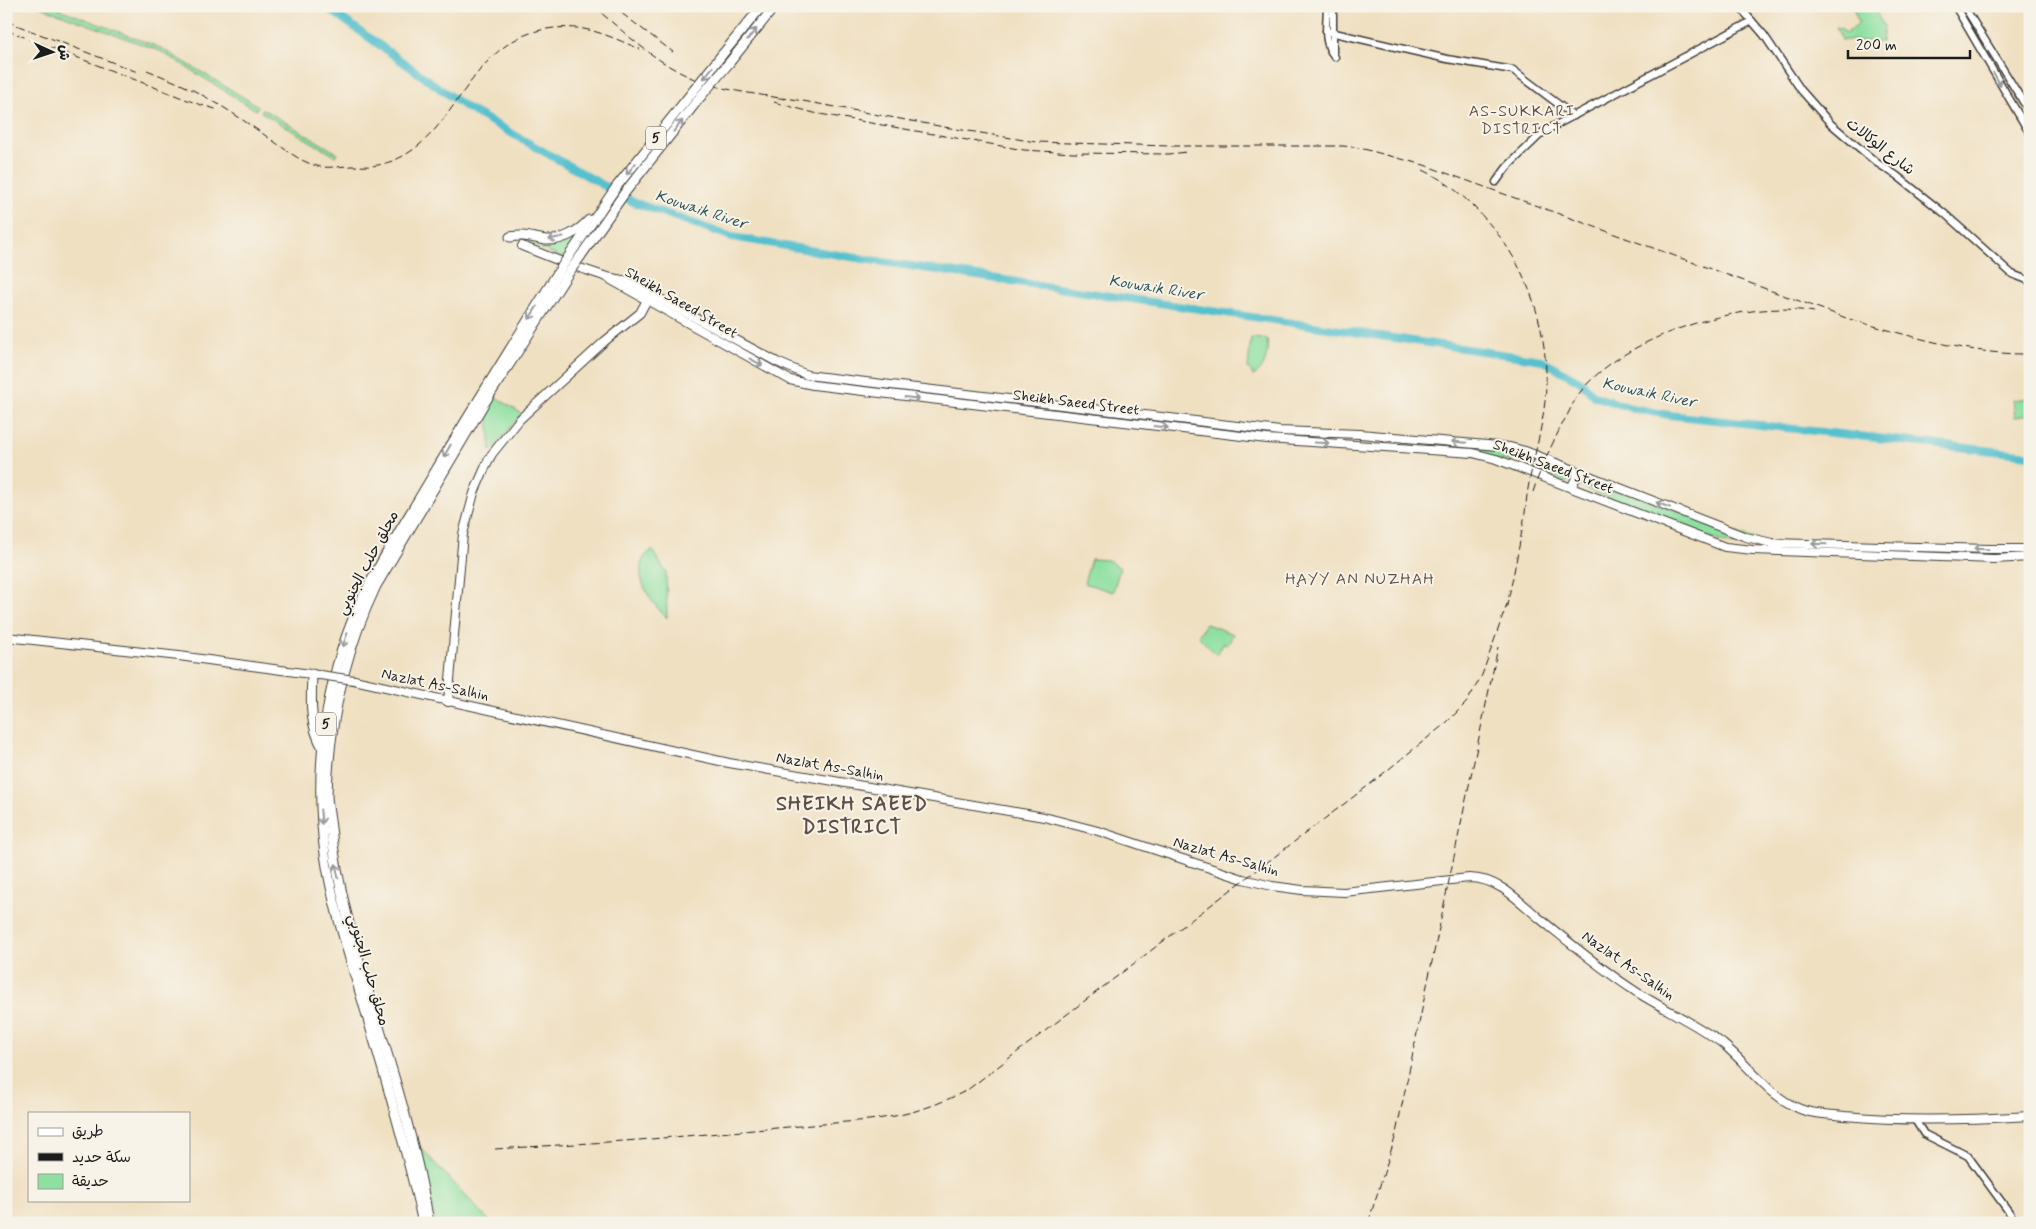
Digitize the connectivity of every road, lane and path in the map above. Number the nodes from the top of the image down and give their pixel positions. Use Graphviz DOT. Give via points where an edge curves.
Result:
graph roads {
  1 [pos="762,6"];
  2 [pos="775,6"];
  3 [pos="1327,6"];
  4 [pos="1334,6"];
  5 [pos="1739,6"];
  6 [pos="1955,6"];
  7 [pos="1964,6"];
  8 [pos="1752,21"];
  9 [pos="1329,32"];
  10 [pos="698,93"];
  11 [pos="2030,113"];
  12 [pos="1574,116"];
  13 [pos="2030,134"];
  14 [pos="1496,182"];
  15 [pos="611,203"];
  16 [pos="510,237"];
  17 [pos="522,246"];
  18 [pos="560,261"];
  19 [pos="580,268"];
  20 [pos="563,273"];
  21 [pos="2030,281"];
  22 [pos="649,297"];
  23 [pos="1200,422"];
  24 [pos="1200,431"];
  25 [pos="1517,448"];
  26 [pos="1514,466"];
  27 [pos="1579,472"];
  28 [pos="1572,488"];
  29 [pos="2030,548"];
  30 [pos="2030,557"];
  31 [pos="6,637"];
  32 [pos="316,675"];
  33 [pos="448,702"];
  34 [pos="323,748"];
  35 [pos="2030,1116"];
  36 [pos="1915,1120"];
  37 [pos="423,1223"];
  38 [pos="429,1223"];
  39 [pos="2017,1223"];
  1 -- 10 [label="highway, 5, one-way, bridge" via="721,56"];
  10 -- 2 [label="highway, 5, one-way, bridge" via="729,63"];
  3 -- 9 [label="street"];
  4 -- 9 [label="street"];
  5 -- 8 [label="street, شارع الوكالات"];
  6 -- 13 [label="street, one-way"];
  7 -- 11 [label="street"];
  8 -- 12 [label="street"];
  8 -- 21 [label="street, شارع الوكالات" via="1801,90 1831,124 1945,214 2012,274"];
  9 -- 12 [label="street" via="1513,70"];
  15 -- 10 [label="highway, 5, one-way" via="626,191"];
  10 -- 15 [label="highway, 5, one-way" via="618,186"];
  12 -- 14 [label="street" via="1544,132"];
  15 -- 16 [label="highway, one-way" via="582,227 558,239 547,240 525,234"];
  15 -- 20 [label="highway, 5, bridge" via="571,253"];
  15 -- 20 [label="highway, 5, bridge" via="580,257"];
  17 -- 18 [label="main road"];
  19 -- 22 [label="main road, Sheikh Saeed Street" via="627,281"];
  20 -- 34 [label="highway, محلق حلب الجنوبي / 5, one-way" via="457,433 371,581 337,664"];
  38 -- 20 [label="highway, محلق حلب الجنوبي / 5, one-way" via="418,1164 344,908 327,795 333,732 346,666 376,586"];
  22 -- 23 [label="main road, Sheikh Saeed Street" via="798,373"];
  22 -- 24 [label="main road, Sheikh Saeed Street, one-way" via="790,380 930,400"];
  22 -- 33 [label="main road" via="640,314 605,341 520,419 487,463 474,493 463,534"];
  23 -- 24 [label="main road"];
  25 -- 23 [label="main road, Sheikh Saeed Street, one-way"];
  24 -- 26 [label="main road, Sheikh Saeed Street, one-way" via="1266,440 1473,452"];
  25 -- 26 [label="main road"];
  25 -- 27 [label="main road, Sheikh Saeed Street"];
  26 -- 28 [label="main road, Sheikh Saeed Street"];
  27 -- 28 [label="main road"];
  29 -- 27 [label="main road, Sheikh Saeed Street, one-way" via="1772,543 1746,538"];
  28 -- 30 [label="main road, Sheikh Saeed Street" via="1725,547 1994,560"];
  31 -- 32 [label="main road, Nazlat As-Salhin" via="265,666"];
  32 -- 33 [label="main road, Nazlat As-Salhin, bridge" via="354,680"];
  32 -- 34 [label="highway" via="312,724"];
  33 -- 36 [label="main road, Nazlat As-Salhin" via="762,769 1044,817 1272,886 1344,892 1469,878 1490,880 1626,984 1721,1043 1787,1102 1814,1113"];
  34 -- 37 [label="highway, محلق حلب الجنوبي / 5, one-way" via="319,798 325,856 336,911 402,1135"];
  35 -- 36 [label="main road, Nazlat As-Salhin"];
  36 -- 39 [label="street" via="1924,1134 1968,1156"];
}
